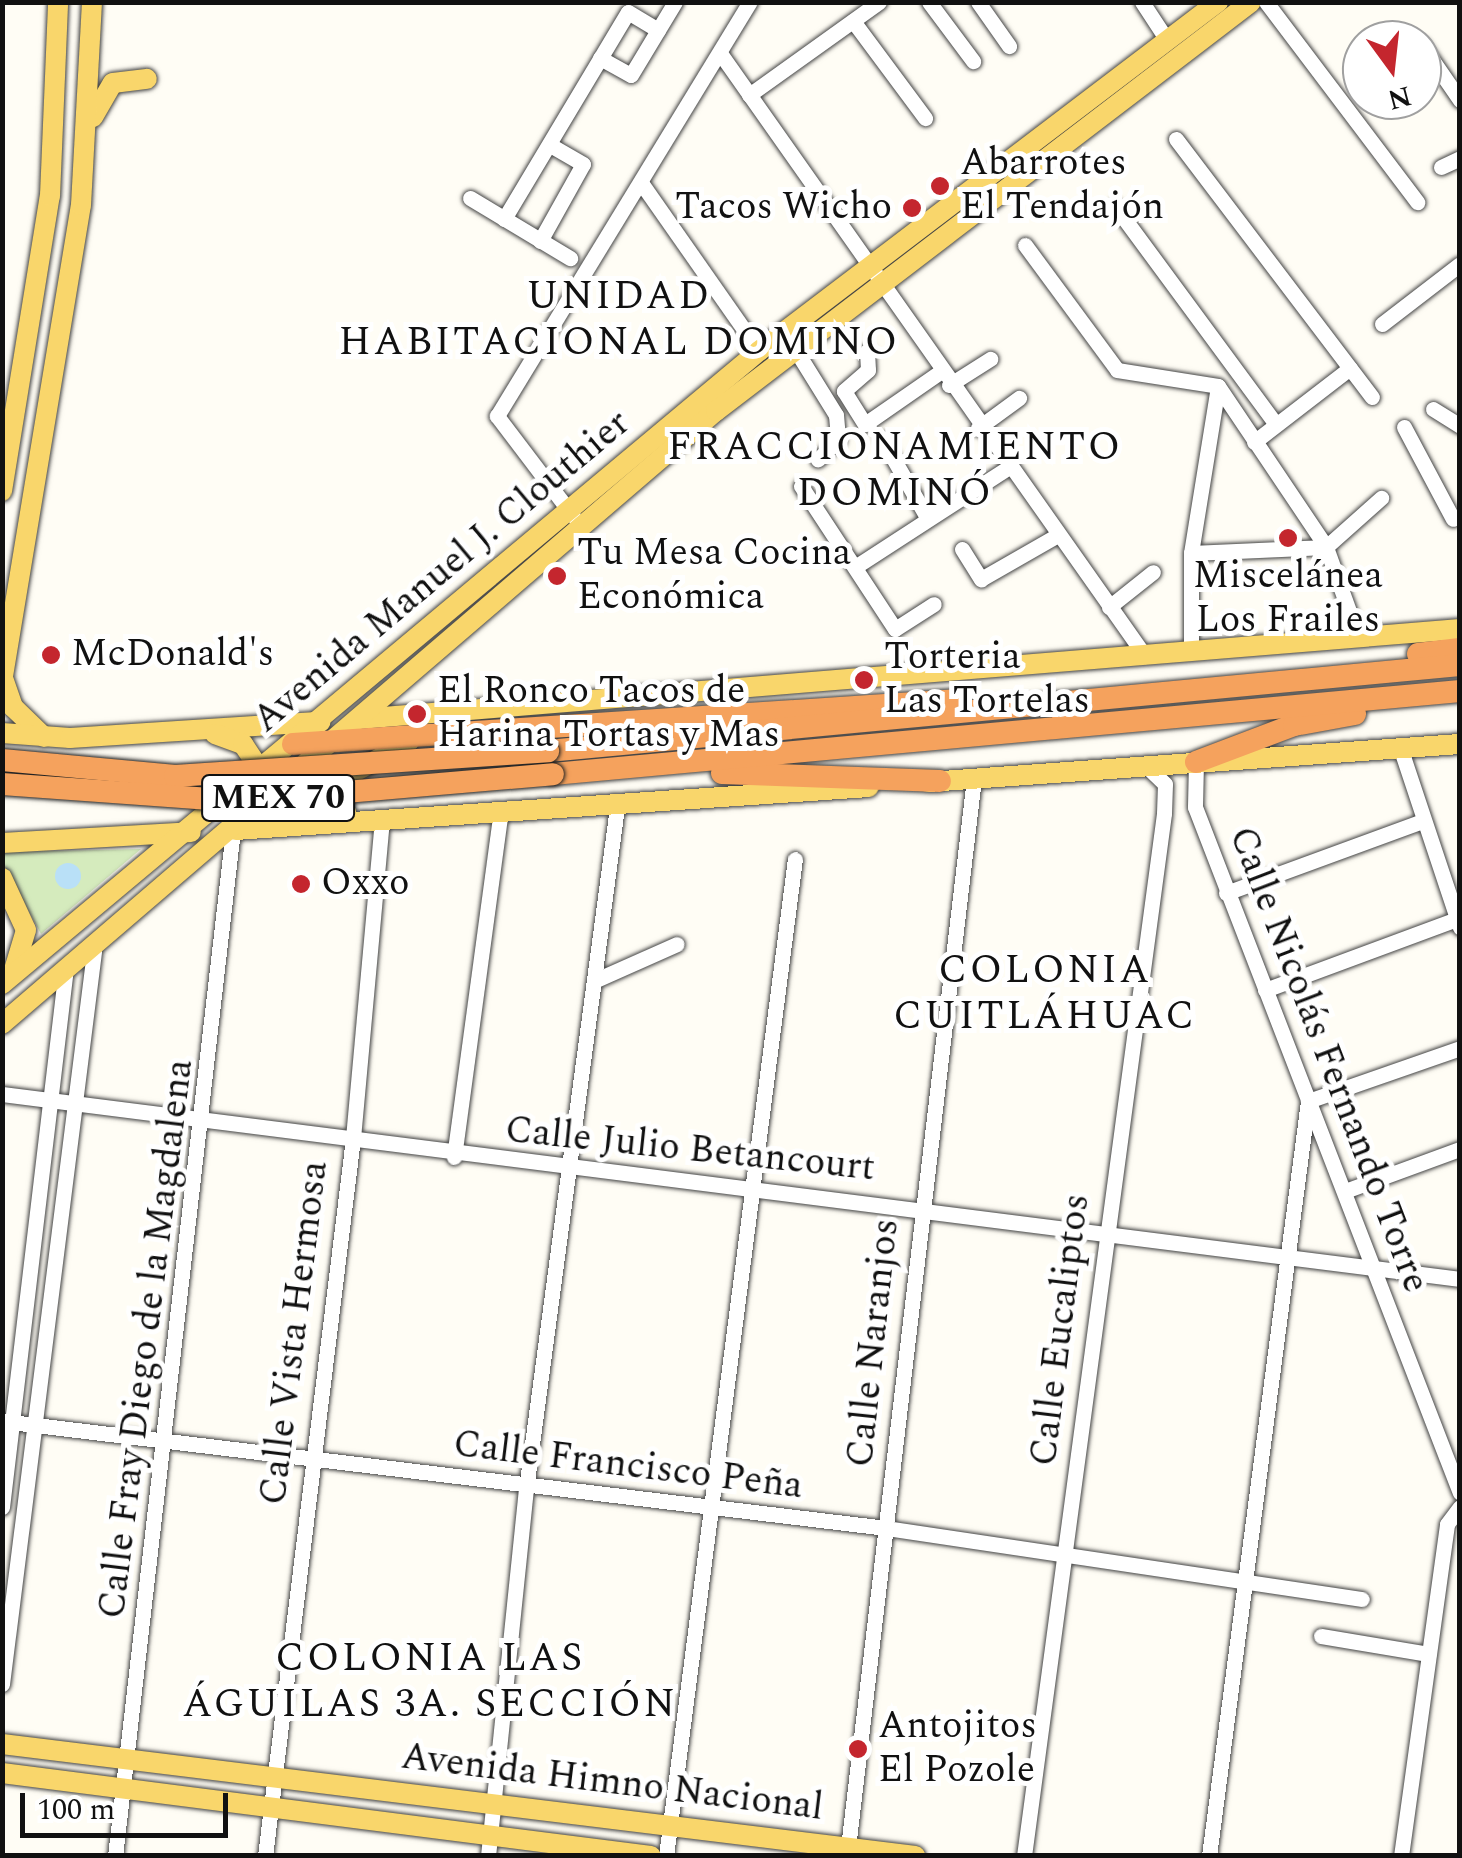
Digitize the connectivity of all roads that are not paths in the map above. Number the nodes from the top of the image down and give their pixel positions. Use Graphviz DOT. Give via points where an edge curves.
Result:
graph roads {
  1 [pos="58,2"];
  2 [pos="92,2"];
  3 [pos="675,2"];
  4 [pos="750,2"];
  5 [pos="879,2"];
  6 [pos="929,2"];
  7 [pos="978,2"];
  8 [pos="1142,2"];
  9 [pos="1218,2"];
  10 [pos="1251,2"];
  11 [pos="1266,2"];
  12 [pos="852,21"];
  13 [pos="658,30"];
  14 [pos="1167,40"];
  15 [pos="1009,46"];
  16 [pos="720,53"];
  17 [pos="600,58"];
  18 [pos="973,61"];
  19 [pos="1442,74"];
  20 [pos="147,79"];
  21 [pos="749,96"];
  22 [pos="1460,100"];
  23 [pos="925,118"];
  24 [pos="90,124"];
  25 [pos="1176,139"];
  26 [pos="548,144"];
  27 [pos="1460,158"];
  28 [pos="1441,167"];
  29 [pos="642,184"];
  30 [pos="470,198"];
  31 [pos="1417,202"];
  32 [pos="1115,206"];
  33 [pos="504,219"];
  34 [pos="540,241"];
  35 [pos="1026,245"];
  36 [pos="570,258"];
  37 [pos="1457,275"];
  38 [pos="874,276"];
  39 [pos="1382,324"];
  40 [pos="796,349"];
  41 [pos="759,351"];
  42 [pos="867,351"];
  43 [pos="990,358"];
  44 [pos="1350,368"];
  45 [pos="944,379"];
  46 [pos="1218,386"];
  47 [pos="1372,397"];
  48 [pos="1019,398"];
  49 [pos="1433,409"];
  50 [pos="1276,424"];
  51 [pos="1460,426"];
  52 [pos="1404,427"];
  53 [pos="978,428"];
  54 [pos="882,439"];
  55 [pos="1254,442"];
  56 [pos="818,460"];
  57 [pos="1006,468"];
  58 [pos="801,486"];
  59 [pos="2,491"];
  60 [pos="1382,498"];
  61 [pos="1455,499"];
  62 [pos="568,509"];
  63 [pos="928,519"];
  64 [pos="1452,519"];
  65 [pos="582,527"];
  66 [pos="27,533"];
  67 [pos="1056,536"];
  68 [pos="1326,547"];
  69 [pos="962,549"];
  70 [pos="1191,553"];
  71 [pos="2,556"];
  72 [pos="855,568"];
  73 [pos="1153,572"];
  74 [pos="934,604"];
  75 [pos="1108,607"];
  76 [pos="1460,629"];
  77 [pos="1358,636"];
  78 [pos="1460,649"];
  79 [pos="1191,652"];
  80 [pos="1144,656"];
  81 [pos="1460,666"];
  82 [pos="3,680"];
  83 [pos="1304,680"];
  84 [pos="856,683"];
  85 [pos="1460,692"];
  86 [pos="654,699"];
  87 [pos="1094,700"];
  88 [pos="812,709"];
  89 [pos="688,717"];
  90 [pos="361,719"];
  91 [pos="319,722"];
  92 [pos="204,730"];
  93 [pos="2,733"];
  94 [pos="446,735"];
  95 [pos="44,736"];
  96 [pos="335,741"];
  97 [pos="294,744"];
  98 [pos="1460,744"];
  99 [pos="1402,750"];
  100 [pos="2,760"];
  101 [pos="550,762"];
  102 [pos="1196,762"];
  103 [pos="1145,765"];
  104 [pos="263,770"];
  105 [pos="628,770"];
  106 [pos="974,778"];
  107 [pos="940,781"];
  108 [pos="2,784"];
  109 [pos="273,797"];
  110 [pos="617,807"];
  111 [pos="1195,807"];
  112 [pos="1164,813"];
  113 [pos="500,815"];
  114 [pos="382,818"];
  115 [pos="348,820"];
  116 [pos="1423,821"];
  117 [pos="233,830"];
  118 [pos="187,832"];
  119 [pos="2,844"];
  120 [pos="795,859"];
  121 [pos="6,888"];
  122 [pos="1226,893"];
  123 [pos="1459,921"];
  124 [pos="676,944"];
  125 [pos="94,952"];
  126 [pos="65,976"];
  127 [pos="598,978"];
  128 [pos="7,980"];
  129 [pos="1265,990"];
  130 [pos="2,1024"];
  131 [pos="1460,1048"];
  132 [pos="2,1094"];
  133 [pos="52,1099"];
  134 [pos="1308,1101"];
  135 [pos="72,1102"];
  136 [pos="207,1118"];
  137 [pos="353,1138"];
  138 [pos="1460,1149"];
  139 [pos="454,1157"];
  140 [pos="571,1170"];
  141 [pos="747,1190"];
  142 [pos="1345,1191"];
  143 [pos="922,1209"];
  144 [pos="1105,1234"];
  145 [pos="1282,1254"];
  146 [pos="1370,1264"];
  147 [pos="1460,1279"];
  148 [pos="7,1421"];
  149 [pos="30,1424"];
  150 [pos="168,1438"];
  151 [pos="312,1459"];
  152 [pos="526,1488"];
  153 [pos="1460,1493"];
  154 [pos="1460,1507"];
  155 [pos="2,1508"];
  156 [pos="708,1508"];
  157 [pos="886,1528"];
  158 [pos="1065,1552"];
  159 [pos="1245,1578"];
  160 [pos="1362,1599"];
  161 [pos="1321,1636"];
  162 [pos="1429,1654"];
  163 [pos="2,1684"];
  164 [pos="2,1744"];
  165 [pos="128,1760"];
  166 [pos="2,1774"];
  167 [pos="273,1777"];
  168 [pos="122,1788"];
  169 [pos="493,1804"];
  170 [pos="270,1807"];
  171 [pos="668,1826"];
  172 [pos="489,1846"];
  173 [pos="848,1851"];
  174 [pos="115,1856"];
  175 [pos="265,1856"];
  176 [pos="651,1856"];
  177 [pos="666,1856"];
  178 [pos="915,1856"];
  179 [pos="1024,1856"];
  180 [pos="1209,1856"];
  181 [pos="1401,1856"];
  1 -- 59 [label="main road" via="50,196"];
  2 -- 24 [label="main road"];
  3 -- 13 [label="street"];
  4 -- 16 [label="street"];
  5 -- 12 [label="street"];
  6 -- 18 [label="street"];
  7 -- 15 [label="street"];
  8 -- 14 [label="street"];
  9 -- 14 [label="main road, Avenida Manuel J. Clouthier"];
  10 -- 38 [label="main road, Avenida Manuel J. Clouthier"];
  11 -- 31 [label="street"];
  12 -- 21 [label="street"];
  12 -- 23 [label="street"];
  13 -- 17 [label="street" via="632,74"];
  13 -- 17 [label="street" via="628,12"];
  14 -- 38 [label="main road, Avenida Manuel J. Clouthier"];
  16 -- 21 [label="street"];
  16 -- 29 [label="street"];
  17 -- 26 [label="street"];
  19 -- 22 [label="street"];
  20 -- 24 [label="main road" via="113,83"];
  21 -- 38 [label="street"];
  24 -- 66 [label="main road"];
  25 -- 44 [label="street"];
  26 -- 33 [label="street"];
  26 -- 34 [label="street" via="583,164"];
  27 -- 28 [label="street"];
  29 -- 41 [label="street"];
  29 -- 62 [label="street" via="497,416"];
  30 -- 33 [label="street"];
  32 -- 50 [label="street"];
  33 -- 34 [label="street"];
  34 -- 36 [label="street"];
  35 -- 46 [label="street" via="1117,370"];
  37 -- 39 [label="street"];
  38 -- 40 [label="main road, Avenida Manuel J. Clouthier"];
  38 -- 41 [label="main road, Avenida Manuel J. Clouthier"];
  38 -- 45 [label="street"];
  40 -- 56 [label="street" via="836,414 838,440"];
  40 -- 65 [label="main road, Avenida Manuel J. Clouthier"];
  41 -- 62 [label="main road, Avenida Manuel J. Clouthier"];
  42 -- 45 [label="street" via="868,370 844,391 865,424"];
  43 -- 45 [label="street"];
  44 -- 47 [label="street"];
  44 -- 50 [label="street"];
  45 -- 53 [label="street"];
  46 -- 55 [label="street"];
  46 -- 70 [label="street"];
  48 -- 53 [label="street"];
  49 -- 51 [label="street"];
  50 -- 55 [label="street"];
  52 -- 61 [label="street"];
  53 -- 57 [label="street"];
  54 -- 63 [label="street"];
  55 -- 68 [label="street"];
  57 -- 63 [label="street"];
  57 -- 67 [label="street"];
  58 -- 72 [label="street"];
  60 -- 68 [label="street"];
  61 -- 64 [label="street"];
  62 -- 65 [label="street"];
  62 -- 91 [label="main road, Avenida Manuel J. Clouthier"];
  63 -- 72 [label="street"];
  65 -- 90 [label="main road, Avenida Manuel J. Clouthier"];
  66 -- 71 [label="main road"];
  66 -- 82 [label="main road"];
  67 -- 69 [label="street" via="982,579"];
  67 -- 75 [label="street"];
  68 -- 70 [label="street"];
  68 -- 77 [label="street"];
  70 -- 79 [label="street"];
  72 -- 74 [label="street" via="895,629"];
  73 -- 75 [label="street"];
  75 -- 80 [label="street"];
  76 -- 77 [label="main road"];
  77 -- 79 [label="main road"];
  78 -- 83 [label="highway"];
  79 -- 80 [label="main road"];
  80 -- 84 [label="main road"];
  81 -- 83 [label="highway, MEX 70"];
  82 -- 95 [label="main road" via="12,707"];
  83 -- 87 [label="highway, MEX 70"];
  84 -- 86 [label="main road"];
  84 -- 88 [label="main road"];
  85 -- 102 [label="highway" via="1294,725"];
  85 -- 105 [label="highway, MEX 70"];
  86 -- 89 [label="main road"];
  86 -- 90 [label="main road"];
  87 -- 88 [label="highway"];
  87 -- 101 [label="highway, MEX 70"];
  88 -- 89 [label="highway"];
  89 -- 94 [label="highway"];
  90 -- 91 [label="main road"];
  90 -- 96 [label="main road, Avenida Manuel J. Clouthier"];
  91 -- 92 [label="main road"];
  91 -- 97 [label="main road, Avenida Manuel J. Clouthier"];
  92 -- 95 [label="main road"];
  92 -- 104 [label="main road" via="243,744"];
  93 -- 95 [label="main road"];
  94 -- 96 [label="highway"];
  94 -- 115 [label="main road" via="370,756 340,790"];
  96 -- 97 [label="highway"];
  96 -- 109 [label="main road, Avenida Manuel J. Clouthier"];
  97 -- 104 [label="main road, Avenida Manuel J. Clouthier"];
  98 -- 99 [label="main road"];
  99 -- 102 [label="main road"];
  99 -- 116 [label="street"];
  100 -- 101 [label="highway, MEX 70, bridge" via="191,776"];
  101 -- 105 [label="highway, MEX 70"];
  101 -- 108 [label="highway, MEX 70, bridge" via="241,801"];
  102 -- 103 [label="main road"];
  102 -- 111 [label="street, Calle Nicolás Fernando Torre"];
  103 -- 106 [label="main road"];
  103 -- 112 [label="street, Calle Eucaliptos" via="1165,784"];
  104 -- 109 [label="main road"];
  104 -- 118 [label="main road, Avenida Manuel J. Clouthier"];
  105 -- 107 [label="highway"];
  106 -- 107 [label="main road"];
  106 -- 143 [label="street, Calle Naranjos"];
  107 -- 110 [label="main road"];
  109 -- 117 [label="main road, Avenida Manuel J. Clouthier"];
  110 -- 113 [label="main road"];
  110 -- 127 [label="street"];
  111 -- 112 [label="street" via="1179,803"];
  111 -- 122 [label="street, Calle Nicolás Fernando Torre"];
  112 -- 144 [label="street, Calle Eucaliptos"];
  113 -- 114 [label="main road"];
  113 -- 139 [label="street"];
  114 -- 115 [label="main road"];
  114 -- 137 [label="street, Calle Vista Hermosa"];
  115 -- 117 [label="main road"];
  116 -- 122 [label="street"];
  116 -- 123 [label="street"];
  117 -- 118 [label="main road"];
  117 -- 125 [label="main road, Avenida Manuel J. Clouthier"];
  117 -- 136 [label="street, Calle Fray Diego de la Magdalena"];
  118 -- 119 [label="main road"];
  118 -- 128 [label="main road, Avenida Manuel J. Clouthier"];
  120 -- 141 [label="street"];
  121 -- 128 [label="main road" via="26,930"];
  122 -- 129 [label="street, Calle Nicolás Fernando Torre"];
  123 -- 129 [label="street"];
  124 -- 127 [label="street"];
  125 -- 126 [label="main road, Avenida Manuel J. Clouthier"];
  125 -- 135 [label="street"];
  126 -- 130 [label="main road, Avenida Manuel J. Clouthier"];
  126 -- 133 [label="street"];
  127 -- 140 [label="street"];
  129 -- 134 [label="street, Calle Nicolás Fernando Torre"];
  131 -- 134 [label="street"];
  132 -- 133 [label="street, Calle Julio Betancourt"];
  133 -- 135 [label="street, Calle Julio Betancourt"];
  133 -- 148 [label="street"];
  134 -- 142 [label="street, Calle Nicolás Fernando Torre"];
  134 -- 145 [label="street"];
  135 -- 136 [label="street, Calle Julio Betancourt"];
  135 -- 149 [label="street"];
  136 -- 137 [label="street, Calle Julio Betancourt"];
  136 -- 150 [label="street, Calle Fray Diego de la Magdalena"];
  137 -- 139 [label="street, Calle Julio Betancourt"];
  137 -- 151 [label="street, Calle Vista Hermosa"];
  138 -- 142 [label="street"];
  139 -- 140 [label="street, Calle Julio Betancourt"];
  140 -- 141 [label="street, Calle Julio Betancourt"];
  140 -- 152 [label="street"];
  141 -- 143 [label="street, Calle Julio Betancourt"];
  141 -- 156 [label="street"];
  142 -- 146 [label="street, Calle Nicolás Fernando Torre"];
  143 -- 144 [label="street, Calle Julio Betancourt"];
  143 -- 157 [label="street, Calle Naranjos"];
  144 -- 145 [label="street, Calle Julio Betancourt"];
  144 -- 158 [label="street, Calle Eucaliptos"];
  145 -- 146 [label="street, Calle Julio Betancourt"];
  145 -- 159 [label="street"];
  146 -- 147 [label="street, Calle Julio Betancourt"];
  146 -- 153 [label="street, Calle Nicolás Fernando Torre"];
  148 -- 149 [label="street, Calle Francisco Peña"];
  148 -- 155 [label="street"];
  149 -- 150 [label="street, Calle Francisco Peña"];
  149 -- 163 [label="street"];
  150 -- 151 [label="street, Calle Francisco Peña"];
  150 -- 165 [label="street, Calle Fray Diego de la Magdalena"];
  151 -- 152 [label="street, Calle Francisco Peña"];
  151 -- 167 [label="street, Calle Vista Hermosa"];
  152 -- 156 [label="street, Calle Francisco Peña"];
  152 -- 169 [label="street"];
  154 -- 162 [label="street" via="1447,1524"];
  156 -- 157 [label="street, Calle Francisco Peña"];
  156 -- 171 [label="street"];
  157 -- 158 [label="street, Calle Francisco Peña"];
  157 -- 173 [label="street, Calle Naranjos"];
  158 -- 159 [label="street, Calle Francisco Peña"];
  158 -- 179 [label="street, Calle Eucaliptos"];
  159 -- 160 [label="street, Calle Francisco Peña"];
  159 -- 180 [label="street"];
  161 -- 162 [label="street"];
  162 -- 181 [label="street"];
  164 -- 165 [label="main road, Avenida Himno Nacional"];
  165 -- 167 [label="main road, Avenida Himno Nacional"];
  165 -- 168 [label="street, Calle Fray Diego de la Magdalena"];
  166 -- 168 [label="main road, Avenida Himno Nacional"];
  167 -- 169 [label="main road, Avenida Himno Nacional"];
  167 -- 170 [label="street, Calle Vista Hermosa"];
  168 -- 170 [label="main road, Avenida Himno Nacional"];
  168 -- 174 [label="street, Calle Fray Diego de la Magdalena"];
  169 -- 171 [label="main road, Avenida Himno Nacional"];
  169 -- 172 [label="street"];
  170 -- 172 [label="main road, Avenida Himno Nacional"];
  170 -- 175 [label="street, Calle Vista Hermosa"];
  171 -- 173 [label="main road, Avenida Himno Nacional"];
  171 -- 177 [label="street"];
  172 -- 176 [label="main road, Avenida Himno Nacional"];
  173 -- 178 [label="main road, Avenida Himno Nacional"];
}
